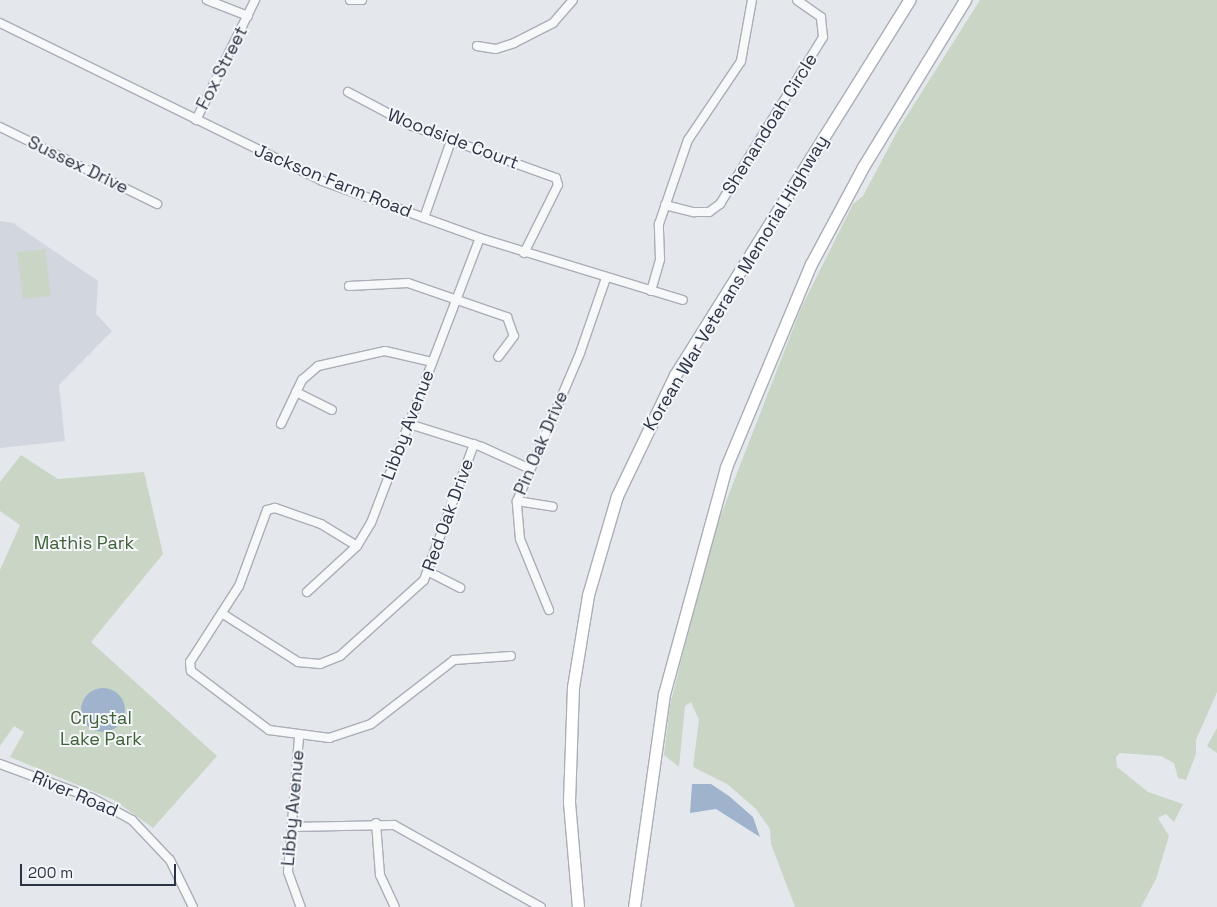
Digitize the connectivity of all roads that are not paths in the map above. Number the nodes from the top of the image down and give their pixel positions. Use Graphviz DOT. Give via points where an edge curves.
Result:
graph roads {
  1 [pos="207,0"];
  2 [pos="256,0"];
  3 [pos="350,0"];
  4 [pos="362,0"];
  5 [pos="573,0"];
  6 [pos="752,0"];
  7 [pos="797,0"];
  8 [pos="909,0"];
  9 [pos="965,0"];
  10 [pos="248,16"];
  11 [pos="0,23"];
  12 [pos="477,46"];
  13 [pos="348,92"];
  14 [pos="196,120"];
  15 [pos="0,127"];
  16 [pos="451,141"];
  17 [pos="156,204"];
  18 [pos="666,205"];
  19 [pos="424,218"];
  20 [pos="480,238"];
  21 [pos="524,253"];
  22 [pos="606,278"];
  23 [pos="349,286"];
  24 [pos="651,291"];
  25 [pos="458,300"];
  26 [pos="683,300"];
  27 [pos="498,357"];
  28 [pos="432,362"];
  29 [pos="296,392"];
  30 [pos="332,410"];
  31 [pos="406,423"];
  32 [pos="281,424"];
  33 [pos="474,444"];
  34 [pos="528,468"];
  35 [pos="517,501"];
  36 [pos="553,507"];
  37 [pos="357,546"];
  38 [pos="429,572"];
  39 [pos="460,588"];
  40 [pos="307,592"];
  41 [pos="548,610"];
  42 [pos="223,614"];
  43 [pos="511,656"];
  44 [pos="299,737"];
  45 [pos="0,764"];
  46 [pos="376,823"];
  47 [pos="290,827"];
  48 [pos="193,907"];
  49 [pos="300,907"];
  50 [pos="395,907"];
  51 [pos="541,907"];
  52 [pos="578,907"];
  53 [pos="634,907"];
  1 -- 10 [label="street"];
  2 -- 10 [label="street, Fox Street"];
  3 -- 4 [label="street"];
  5 -- 12 [label="street" via="560,18 514,44 496,49"];
  6 -- 18 [label="street" via="745,50 688,140"];
  7 -- 18 [label="street, Shenandoah Circle" via="821,17 823,37 720,204 709,212"];
  8 -- 52 [label="highway, Korean War Veterans Memorial Highway" via="675,375 618,496 588,595 573,688 568,793"];
  9 -- 53 [label="highway" via="880,137 823,241 772,351 726,467 664,694"];
  10 -- 14 [label="street, Fox Street"];
  11 -- 14 [label="street, Jackson Farm Road"];
  13 -- 16 [label="street, Woodside Court" via="399,120"];
  14 -- 19 [label="street, Jackson Farm Road" via="303,173"];
  15 -- 17 [label="street, Sussex Drive"];
  16 -- 19 [label="street"];
  16 -- 21 [label="street, Woodside Court" via="555,177 558,182"];
  18 -- 24 [label="street" via="659,224 657,277"];
  19 -- 20 [label="street, Jackson Farm Road"];
  20 -- 21 [label="street, Jackson Farm Road"];
  20 -- 25 [label="street, Libby Avenue"];
  21 -- 22 [label="street, Jackson Farm Road"];
  22 -- 24 [label="street, Jackson Farm Road"];
  22 -- 34 [label="street, Pin Oak Drive" via="580,352"];
  23 -- 25 [label="street" via="399,281"];
  24 -- 26 [label="street, Jackson Farm Road"];
  25 -- 27 [label="street" via="512,323 512,341"];
  25 -- 28 [label="street, Libby Avenue"];
  28 -- 29 [label="street" via="399,352 373,352 312,370"];
  28 -- 31 [label="street, Libby Avenue"];
  29 -- 30 [label="street"];
  29 -- 32 [label="street"];
  31 -- 33 [label="street"];
  31 -- 37 [label="street, Libby Avenue" via="376,508"];
  33 -- 34 [label="street"];
  33 -- 38 [label="street, Red Oak Drive"];
  34 -- 35 [label="street, Pin Oak Drive"];
  35 -- 36 [label="street"];
  35 -- 41 [label="street, Pin Oak Drive" via="520,539"];
  37 -- 40 [label="street, Libby Avenue"];
  37 -- 42 [label="street" via="321,524 268,509 243,578"];
  38 -- 39 [label="street"];
  38 -- 42 [label="street, Red Oak Drive" via="416,591 356,643 320,664 288,658"];
  42 -- 44 [label="street" via="189,668 262,726"];
  43 -- 44 [label="street" via="454,660 362,729 339,737"];
  44 -- 47 [label="street, Libby Avenue"];
  45 -- 48 [label="street, River Road" via="92,798 132,820 170,860"];
  46 -- 47 [label="street"];
  46 -- 50 [label="street" via="380,875"];
  46 -- 51 [label="street" via="419,835"];
  47 -- 49 [label="street, Libby Avenue" via="288,876"];
}
